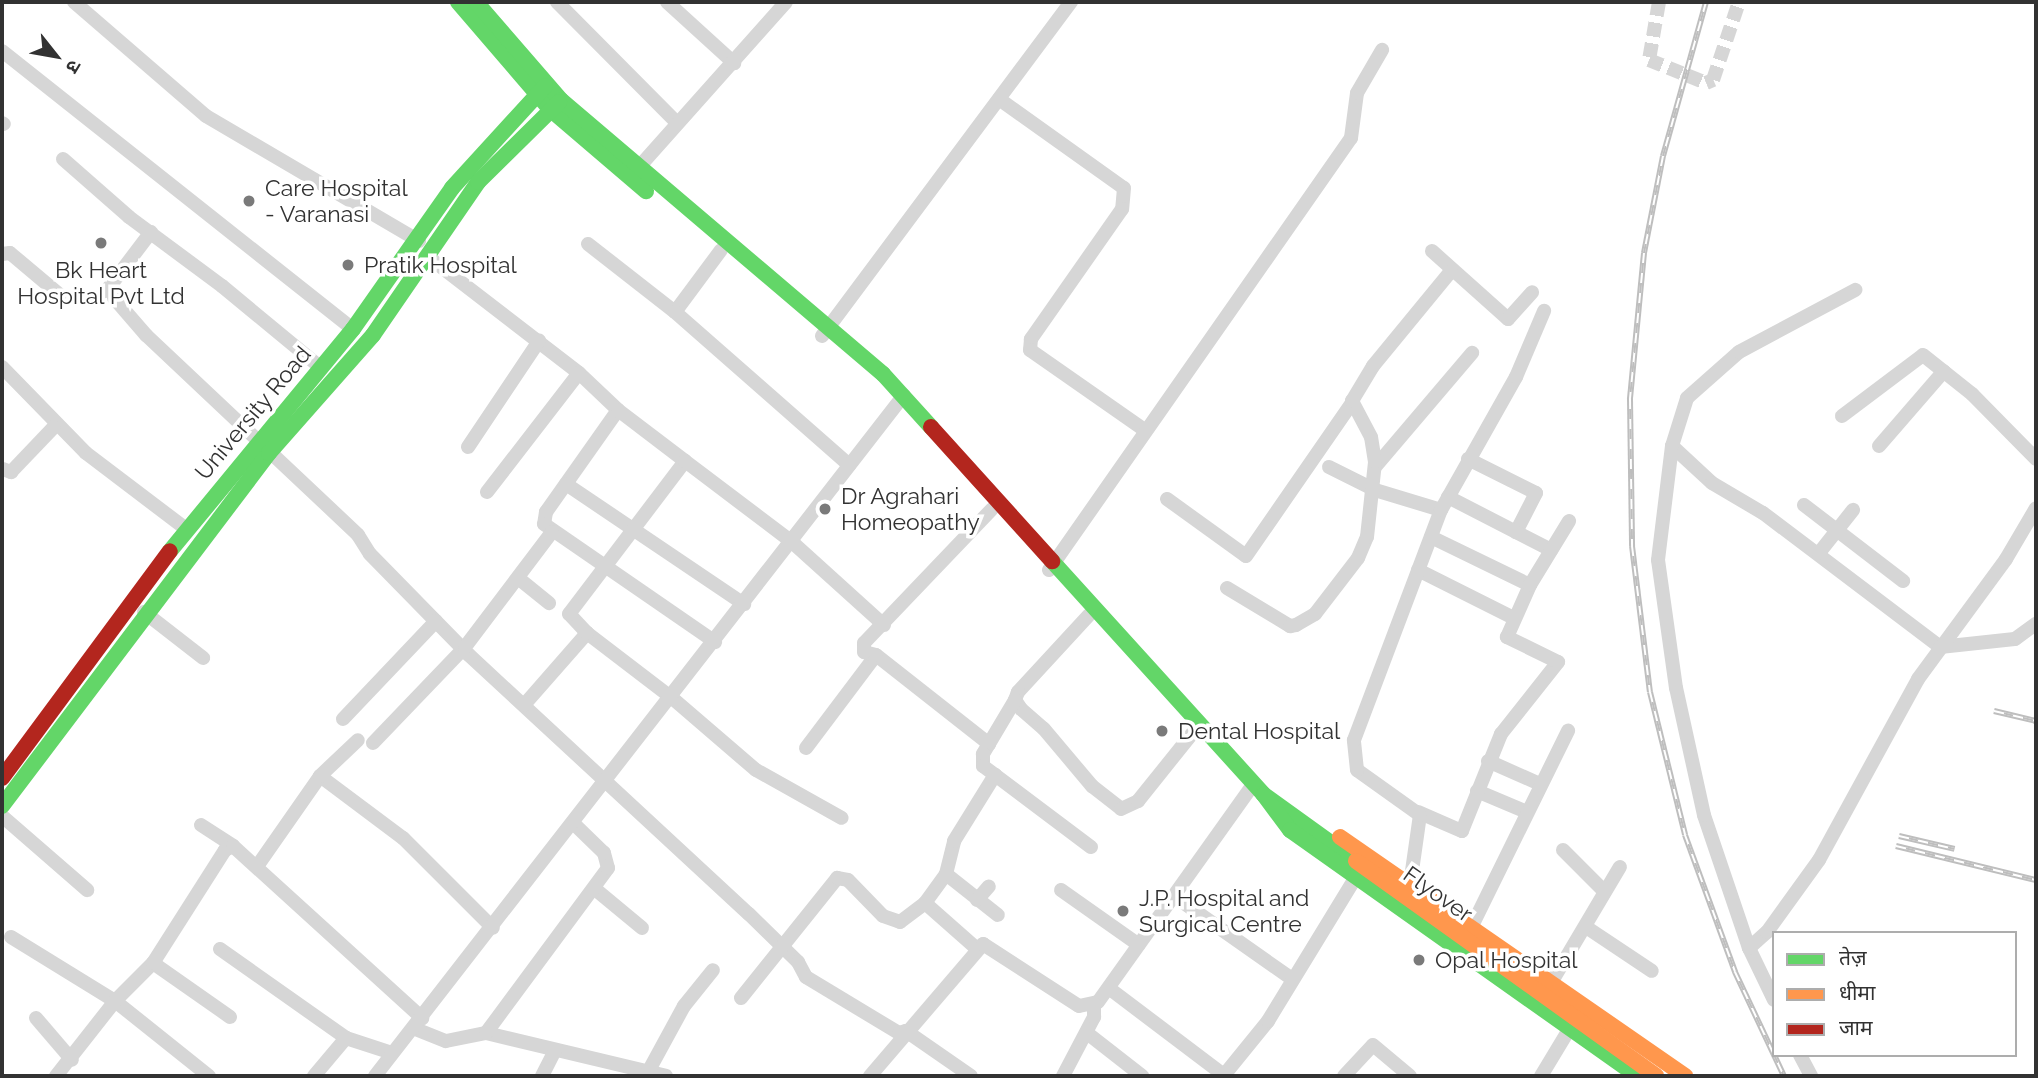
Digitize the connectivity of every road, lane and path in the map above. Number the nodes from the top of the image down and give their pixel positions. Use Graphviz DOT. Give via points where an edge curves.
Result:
graph roads {
  1 [pos="74,2"];
  2 [pos="458,2"];
  3 [pos="476,2"];
  4 [pos="557,2"];
  5 [pos="667,2"];
  6 [pos="785,2"];
  7 [pos="1071,2"];
  8 [pos="1382,50"];
  9 [pos="2,51"];
  10 [pos="734,63"];
  11 [pos="524,71"];
  12 [pos="542,89"];
  13 [pos="999,99"];
  14 [pos="556,105"];
  15 [pos="677,123"];
  16 [pos="521,124"];
  17 [pos="63,159"];
  18 [pos="639,167"];
  19 [pos="151,232"];
  20 [pos="419,242"];
  21 [pos="588,244"];
  22 [pos="721,250"];
  23 [pos="1432,251"];
  24 [pos="2,254"];
  25 [pos="427,256"];
  26 [pos="1451,271"];
  27 [pos="1855,289"];
  28 [pos="1532,292"];
  29 [pos="60,295"];
  30 [pos="1544,311"];
  31 [pos="675,312"];
  32 [pos="353,329"];
  33 [pos="827,331"];
  34 [pos="539,341"];
  35 [pos="1472,353"];
  36 [pos="2,367"];
  37 [pos="321,368"];
  38 [pos="1944,371"];
  39 [pos="579,373"];
  40 [pos="900,399"];
  41 [pos="1352,403"];
  42 [pos="618,410"];
  43 [pos="1842,416"];
  44 [pos="54,427"];
  45 [pos="1146,431"];
  46 [pos="257,441"];
  47 [pos="1672,446"];
  48 [pos="1879,446"];
  49 [pos="468,447"];
  50 [pos="269,453"];
  51 [pos="2036,458"];
  52 [pos="1468,459"];
  53 [pos="685,461"];
  54 [pos="849,465"];
  55 [pos="1329,467"];
  56 [pos="1375,467"];
  57 [pos="2,469"];
  58 [pos="16,481"];
  59 [pos="566,484"];
  60 [pos="1375,490"];
  61 [pos="487,492"];
  62 [pos="1167,499"];
  63 [pos="1445,504"];
  64 [pos="1804,505"];
  65 [pos="2036,508"];
  66 [pos="992,509"];
  67 [pos="1853,510"];
  68 [pos="1569,520"];
  69 [pos="186,528"];
  70 [pos="1836,530"];
  71 [pos="630,531"];
  72 [pos="552,532"];
  73 [pos="1516,532"];
  74 [pos="1431,537"];
  75 [pos="792,542"];
  76 [pos="1551,550"];
  77 [pos="1819,553"];
  78 [pos="606,563"];
  79 [pos="1052,567"];
  80 [pos="1418,570"];
  81 [pos="160,577"];
  82 [pos="518,578"];
  83 [pos="1903,582"];
  84 [pos="1531,585"];
  85 [pos="1227,588"];
  86 [pos="549,603"];
  87 [pos="744,604"];
  88 [pos="144,612"];
  89 [pos="1089,615"];
  90 [pos="1514,618"];
  91 [pos="436,621"];
  92 [pos="2036,624"];
  93 [pos="884,625"];
  94 [pos="587,633"];
  95 [pos="715,642"];
  96 [pos="465,647"];
  97 [pos="1940,647"];
  98 [pos="876,655"];
  99 [pos="203,659"];
  100 [pos="669,696"];
  101 [pos="1015,700"];
  102 [pos="524,705"];
  103 [pos="342,719"];
  104 [pos="1194,731"];
  105 [pos="1568,731"];
  106 [pos="989,744"];
  107 [pos="806,748"];
  108 [pos="1488,761"];
  109 [pos="1242,773"];
  110 [pos="995,775"];
  111 [pos="320,776"];
  112 [pos="2,778"];
  113 [pos="609,780"];
  114 [pos="1540,784"];
  115 [pos="1258,790"];
  116 [pos="1477,791"];
  117 [pos="2,806"];
  118 [pos="1418,812"];
  119 [pos="1527,812"];
  120 [pos="2,816"];
  121 [pos="842,818"];
  122 [pos="573,823"];
  123 [pos="201,825"];
  124 [pos="233,846"];
  125 [pos="1091,847"];
  126 [pos="1563,850"];
  127 [pos="258,865"];
  128 [pos="1620,867"];
  129 [pos="946,874"];
  130 [pos="1356,877"];
  131 [pos="989,886"];
  132 [pos="1410,886"];
  133 [pos="595,889"];
  134 [pos="87,890"];
  135 [pos="1061,890"];
  136 [pos="1605,892"];
  137 [pos="1174,896"];
  138 [pos="977,900"];
  139 [pos="925,903"];
  140 [pos="998,915"];
  141 [pos="1586,927"];
  142 [pos="492,928"];
  143 [pos="642,928"];
  144 [pos="1471,928"];
  145 [pos="11,937"];
  146 [pos="1139,945"];
  147 [pos="782,947"];
  148 [pos="219,948"];
  149 [pos="976,948"];
  150 [pos="1749,948"];
  151 [pos="153,963"];
  152 [pos="713,970"];
  153 [pos="1652,971"];
  154 [pos="1293,979"];
  155 [pos="1551,983"];
  156 [pos="1110,989"];
  157 [pos="1772,996"];
  158 [pos="741,998"];
  159 [pos="115,1001"];
  160 [pos="1094,1004"];
  161 [pos="230,1017"];
  162 [pos="36,1018"];
  163 [pos="418,1023"];
  164 [pos="1570,1028"];
  165 [pos="905,1031"];
  166 [pos="486,1033"];
  167 [pos="1087,1033"];
  168 [pos="346,1038"];
  169 [pos="555,1050"];
  170 [pos="393,1053"];
  171 [pos="1801,1057"];
  172 [pos="72,1060"];
  173 [pos="648,1072"];
  174 [pos="202,1074"];
  175 [pos="1225,1075"];
  176 [pos="56,1076"];
  177 [pos="314,1076"];
  178 [pos="375,1076"];
  179 [pos="542,1076"];
  180 [pos="666,1076"];
  181 [pos="870,1076"];
  182 [pos="971,1076"];
  183 [pos="1063,1076"];
  184 [pos="1142,1076"];
  185 [pos="1344,1076"];
  186 [pos="1410,1076"];
  187 [pos="1541,1076"];
  188 [pos="1638,1076"];
  189 [pos="1656,1076"];
  190 [pos="1685,1076"];
  191 [pos="1811,1076"];
  1 -- 20 [label="street" via="206,116"];
  2 -- 11 [label="main road"];
  3 -- 11 [label="main road"];
  4 -- 15 [label="street"];
  5 -- 10 [label="street"];
  6 -- 10 [label="street"];
  7 -- 13 [label="street"];
  8 -- 45 [label="street" via="1357,93 1351,138"];
  9 -- 32 [label="street"];
  10 -- 15 [label="street"];
  11 -- 12 [label="main road"];
  12 -- 14 [label="main road"];
  12 -- 16 [label="main road, University Road"];
  13 -- 33 [label="street"];
  13 -- 45 [label="street" via="1124,188 1122,209 1031,339 1030,350"];
  14 -- 16 [label="main road"];
  14 -- 18 [label="main road"];
  14 -- 22 [label="main road"];
  15 -- 18 [label="street"];
  16 -- 20 [label="main road, University Road" via="453,188"];
  16 -- 25 [label="main road"];
  17 -- 19 [label="street"];
  18 -- 33 [label="main road"];
  19 -- 37 [label="street"];
  19 -- 46 [label="street" via="109,284 109,294"];
  20 -- 32 [label="main road, University Road"];
  21 -- 31 [label="street"];
  22 -- 31 [label="street"];
  22 -- 33 [label="main road"];
  23 -- 26 [label="street"];
  24 -- 29 [label="street" via="10,253"];
  25 -- 34 [label="street"];
  25 -- 50 [label="main road" via="373,335"];
  26 -- 28 [label="street" via="1508,319"];
  26 -- 41 [label="street" via="1373,366"];
  27 -- 47 [label="street" via="1739,352 1687,398"];
  30 -- 52 [label="street" via="1516,377"];
  31 -- 54 [label="street"];
  32 -- 37 [label="main road, University Road"];
  33 -- 40 [label="main road"];
  34 -- 39 [label="street"];
  34 -- 49 [label="street"];
  35 -- 56 [label="street"];
  36 -- 69 [label="street" via="86,453"];
  37 -- 46 [label="main road, University Road"];
  38 -- 43 [label="street" via="1927,357 1917,356"];
  38 -- 48 [label="street"];
  38 -- 51 [label="street"];
  39 -- 42 [label="street"];
  39 -- 61 [label="street"];
  40 -- 54 [label="street"];
  40 -- 66 [label="main road"];
  40 -- 79 [label="main road"];
  41 -- 56 [label="street" via="1371,437"];
  41 -- 62 [label="street" via="1246,556"];
  42 -- 53 [label="street"];
  42 -- 59 [label="street"];
  44 -- 57 [label="street" via="11,472"];
  45 -- 79 [label="street"];
  46 -- 50 [label="street"];
  46 -- 69 [label="main road, University Road"];
  47 -- 77 [label="street" via="1712,482"];
  47 -- 150 [label="street" via="1658,561 1676,688 1704,815"];
  50 -- 81 [label="main road"];
  50 -- 91 [label="street" via="358,535 370,554"];
  52 -- 63 [label="street"];
  52 -- 73 [label="street" via="1536,494"];
  53 -- 71 [label="street"];
  53 -- 75 [label="street"];
  54 -- 75 [label="street"];
  55 -- 60 [label="street"];
  56 -- 60 [label="street"];
  57 -- 58 [label="street"];
  59 -- 71 [label="street"];
  59 -- 72 [label="street" via="544,519"];
  60 -- 63 [label="street"];
  60 -- 85 [label="street" via="1367,537 1358,558 1321,608 1302,623 1290,626"];
  63 -- 73 [label="street"];
  63 -- 74 [label="street"];
  64 -- 70 [label="street"];
  65 -- 97 [label="street" via="2006,559"];
  66 -- 79 [label="main road"];
  66 -- 93 [label="street"];
  67 -- 70 [label="street"];
  68 -- 76 [label="street"];
  69 -- 81 [label="main road, University Road"];
  70 -- 77 [label="street"];
  70 -- 83 [label="street"];
  71 -- 78 [label="street"];
  71 -- 87 [label="street"];
  72 -- 78 [label="street"];
  72 -- 82 [label="street"];
  73 -- 76 [label="street"];
  74 -- 80 [label="street"];
  74 -- 84 [label="street"];
  75 -- 87 [label="street"];
  75 -- 93 [label="street"];
  76 -- 84 [label="street"];
  77 -- 97 [label="street"];
  78 -- 94 [label="street" via="569,614"];
  78 -- 95 [label="street"];
  79 -- 89 [label="main road"];
  79 -- 109 [label="main road" via="1232,755"];
  80 -- 90 [label="street"];
  80 -- 118 [label="street" via="1354,740 1354,757 1364,776"];
  81 -- 88 [label="main road"];
  81 -- 112 [label="main road, University Road"];
  82 -- 86 [label="street"];
  82 -- 96 [label="street"];
  84 -- 90 [label="street"];
  87 -- 95 [label="street"];
  88 -- 99 [label="street"];
  88 -- 117 [label="main road"];
  89 -- 101 [label="street"];
  89 -- 104 [label="main road"];
  90 -- 108 [label="street" via="1507,637 1558,662 1512,716"];
  91 -- 96 [label="street"];
  91 -- 103 [label="street"];
  92 -- 97 [label="street" via="2015,639"];
  93 -- 98 [label="street" via="862,648"];
  94 -- 100 [label="street"];
  94 -- 102 [label="street"];
  95 -- 100 [label="street"];
  96 -- 102 [label="street"];
  96 -- 111 [label="street" via="366,742"];
  97 -- 150 [label="street" via="1819,860 1767,932"];
  98 -- 106 [label="street"];
  98 -- 107 [label="street"];
  100 -- 113 [label="street"];
  100 -- 121 [label="street" via="756,770"];
  101 -- 104 [label="street" via="1092,786 1121,809 1138,801"];
  101 -- 106 [label="street"];
  102 -- 113 [label="street"];
  104 -- 109 [label="main road" via="1225,765"];
  105 -- 114 [label="street"];
  106 -- 110 [label="street" via="983,766"];
  108 -- 114 [label="street"];
  108 -- 116 [label="street"];
  109 -- 115 [label="main road"];
  110 -- 125 [label="street"];
  110 -- 129 [label="street" via="954,841"];
  111 -- 127 [label="street"];
  111 -- 142 [label="street" via="403,838"];
  113 -- 122 [label="street"];
  113 -- 147 [label="street"];
  114 -- 119 [label="street"];
  115 -- 130 [label="main road" via="1290,830"];
  115 -- 132 [label="main road" via="1305,813"];
  115 -- 137 [label="street"];
  115 -- 189 [label="main road, Flyover"];
  116 -- 118 [label="street" via="1462,831"];
  116 -- 119 [label="street"];
  118 -- 132 [label="street" via="1421,822"];
  119 -- 144 [label="street"];
  120 -- 134 [label="street"];
  122 -- 133 [label="street" via="607,859 608,868"];
  122 -- 142 [label="street"];
  123 -- 124 [label="street"];
  124 -- 127 [label="street"];
  124 -- 151 [label="street" via="225,850"];
  126 -- 136 [label="street"];
  127 -- 163 [label="street"];
  128 -- 136 [label="street"];
  129 -- 138 [label="street"];
  129 -- 139 [label="street"];
  130 -- 154 [label="street"];
  130 -- 164 [label="main road"];
  131 -- 138 [label="street"];
  132 -- 144 [label="main road"];
  133 -- 143 [label="street"];
  133 -- 166 [label="street"];
  135 -- 146 [label="street"];
  136 -- 141 [label="street"];
  137 -- 146 [label="street"];
  137 -- 154 [label="street"];
  138 -- 140 [label="street"];
  139 -- 147 [label="street" via="900,922 883,916 848,880 837,878"];
  139 -- 149 [label="street"];
  141 -- 153 [label="street"];
  141 -- 155 [label="street"];
  142 -- 163 [label="street"];
  144 -- 155 [label="main road"];
  145 -- 159 [label="street"];
  146 -- 156 [label="street"];
  147 -- 158 [label="street"];
  147 -- 165 [label="street" via="806,977 898,1032"];
  148 -- 168 [label="street"];
  149 -- 160 [label="street" via="990,945 1079,1006"];
  149 -- 165 [label="street"];
  150 -- 157 [label="street"];
  151 -- 159 [label="street"];
  151 -- 161 [label="street"];
  152 -- 173 [label="street" via="684,1006"];
  154 -- 175 [label="street" via="1268,1021"];
  155 -- 190 [label="main road"];
  156 -- 160 [label="street"];
  156 -- 175 [label="street"];
  159 -- 172 [label="street"];
  159 -- 174 [label="street"];
  160 -- 167 [label="street"];
  162 -- 172 [label="street"];
  163 -- 166 [label="street" via="446,1041"];
  163 -- 170 [label="street"];
  164 -- 187 [label="street"];
  164 -- 188 [label="main road"];
  165 -- 181 [label="street"];
  165 -- 182 [label="street"];
  166 -- 169 [label="street"];
  167 -- 183 [label="street"];
  167 -- 184 [label="street"];
  168 -- 170 [label="street"];
  168 -- 177 [label="street"];
  169 -- 173 [label="street"];
  169 -- 179 [label="street"];
  170 -- 178 [label="street"];
  171 -- 191 [label="street"];
  172 -- 176 [label="street"];
  173 -- 180 [label="street"];
  185 -- 186 [label="street" via="1373,1045"];
}
